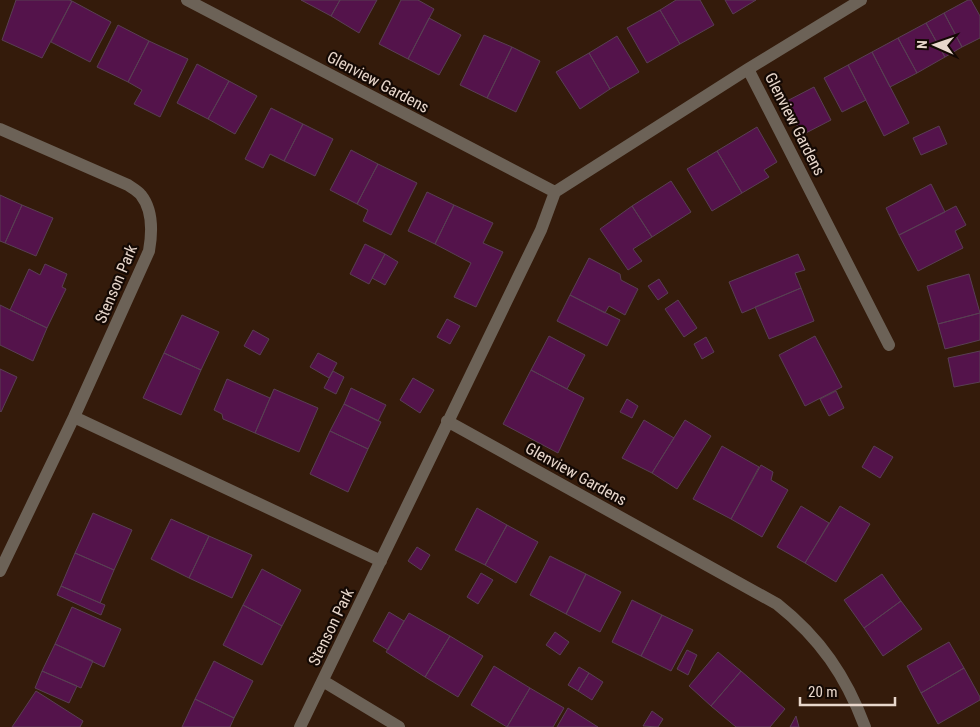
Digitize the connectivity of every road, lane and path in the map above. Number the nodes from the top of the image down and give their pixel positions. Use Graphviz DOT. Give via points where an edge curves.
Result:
graph roads {
  1 [pos="187,0"];
  2 [pos="861,0"];
  3 [pos="748,69"];
  4 [pos="0,129"];
  5 [pos="555,192"];
  6 [pos="889,345"];
  7 [pos="74,417"];
  8 [pos="447,421"];
  9 [pos="381,561"];
  10 [pos="0,571"];
  11 [pos="323,681"];
  12 [pos="300,727"];
  13 [pos="399,727"];
  14 [pos="865,727"];
  1 -- 5 [label="street, Glenview Gardens"];
  2 -- 3 [label="street"];
  3 -- 5 [label="street, Glenview Gardens"];
  3 -- 6 [label="street, Glenview Gardens"];
  4 -- 7 [label="street, Stenson Park" via="128,185 142,195 148,211 152,229 149,251"];
  5 -- 8 [label="street" via="541,230"];
  7 -- 9 [label="street"];
  7 -- 10 [label="street, Stenson Park"];
  8 -- 9 [label="street, Stenson Park"];
  8 -- 14 [label="street, Glenview Gardens" via="777,604 799,621 841,673"];
  9 -- 11 [label="street, Stenson Park"];
  11 -- 12 [label="street, Stenson Park"];
  11 -- 13 [label="street, Stenson Park"];
}
